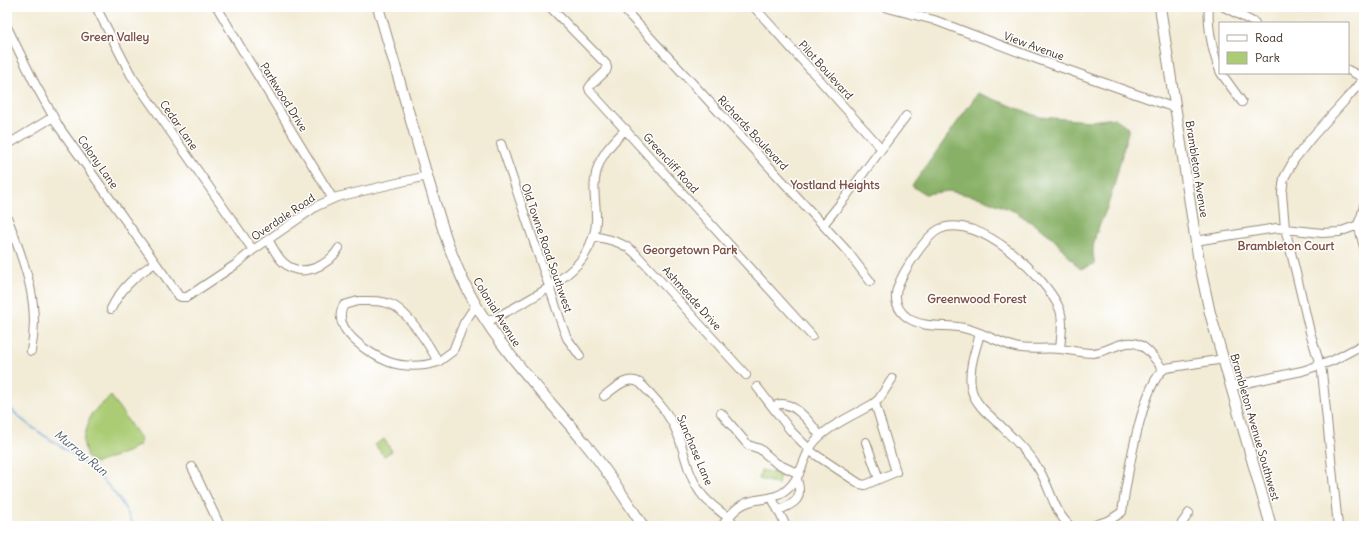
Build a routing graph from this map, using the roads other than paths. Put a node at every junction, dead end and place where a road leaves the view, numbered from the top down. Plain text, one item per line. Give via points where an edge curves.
1 (96, 7) edge
2 (217, 7) edge
3 (378, 7) edge
4 (550, 7) edge
5 (622, 7) edge
6 (754, 7) edge
7 (884, 7) edge
8 (1160, 7) edge
9 (1209, 7) edge
10 (1224, 7) edge
11 (1253, 22) edge
12 (7, 27) edge
13 (1219, 68) edge
14 (1349, 70) edge
15 (1221, 74) edge
16 (1364, 78) edge
17 (1242, 102) dead end
18 (1175, 108) junction
19 (906, 116) dead end
20 (53, 117) junction
21 (626, 129) junction
22 (501, 144) dead end
23 (7, 145) edge
24 (881, 148) junction
25 (427, 176) junction
26 (332, 198) junction
27 (1364, 206) edge
28 (7, 217) edge
29 (1361, 224) edge
30 (822, 225) junction
31 (1286, 228) junction
32 (593, 236) junction
33 (268, 240) junction
34 (1195, 241) junction
35 (1364, 247) edge
36 (339, 248) dead end
37 (253, 250) junction
38 (155, 263) junction
39 (870, 281) dead end
40 (549, 286) junction
41 (187, 297) joint
42 (476, 304) junction
43 (111, 309) dead end
44 (487, 322) junction
45 (980, 334) junction
46 (1217, 334) joint
47 (812, 336) dead end
48 (1364, 344) edge
49 (1060, 349) junction
50 (31, 352) dead end
51 (580, 356) dead end
52 (1224, 359) junction
53 (438, 362) junction
54 (1320, 365) junction
55 (1163, 369) junction
56 (746, 375) dead end
57 (892, 379) dead end
58 (1232, 386) junction
59 (757, 387) dead end
60 (604, 396) dead end
61 (875, 403) junction
62 (773, 407) junction
63 (721, 413) dead end
64 (820, 436) junction
65 (866, 442) dead end
66 (809, 449) junction
67 (192, 467) dead end
68 (798, 476) junction
69 (879, 479) junction
70 (772, 498) junction
71 (779, 510) junction
72 (1189, 513) dead end
73 (729, 517) junction
74 (1111, 523) edge
75 (1269, 524) edge
76 (220, 526) edge
77 (643, 526) edge
78 (722, 526) edge
79 (736, 526) edge
80 (786, 526) edge
81 (1070, 526) edge
82 (1092, 526) edge
83 (1180, 526) edge
84 (1338, 526) edge

1 - 37 street, Cedar Lane via 131,75
2 - 26 street, Parkwood Drive
3 - 25 main road, Colonial Avenue
4 - 21 street, Greencliff Road via 606,64 606,71 589,88
5 - 30 street, Richards Boulevard
6 - 24 street, Pilot Boulevard
7 - 18 street, View Avenue via 934,20
8 - 18 main road, Brambleton Avenue
9 - 13 street via 1209,30
10 - 11 street
12 - 20 street, Colony Lane
14 - 16 street
15 - 17 street
16 - 31 street via 1312,137 1287,171 1282,193
18 - 34 main road, Brambleton Avenue
19 - 24 street
20 - 23 street
20 - 38 street, Colony Lane
21 - 32 street via 605,151 596,172 596,218
21 - 47 street, Greencliff Road
22 - 40 street, Old Towne Road Southwest
24 - 30 street
25 - 26 street, Overdale Road
25 - 42 main road, Colonial Avenue via 450,249
26 - 33 street, Overdale Road
27 - 29 street
28 - 50 street via 31,289 35,317
29 - 31 street via 1331,232
29 - 35 street
30 - 39 street, Richards Boulevard
31 - 34 street
31 - 54 street
32 - 40 street via 579,263
32 - 56 street, Ashmeade Drive via 624,244 635,253
33 - 36 street via 282,262 298,270 312,269 324,264
33 - 37 street, Overdale Road
34 - 46 main road, Brambleton Avenue
37 - 41 street, Overdale Road
38 - 41 street, Colony Lane via 178,296
38 - 43 street via 126,286
40 - 44 street
40 - 51 street, Old Towne Road Southwest via 567,338
42 - 44 main road, Colonial Avenue
42 - 53 street via 464,323 453,351
44 - 77 main road, Colonial Avenue via 517,364 602,465
45 - 49 street via 1022,348
45 - 49 street via 956,327 915,322 904,315 896,304 895,294 898,286 920,249 935,231 946,226 971,229 997,241 1026,265 1047,288 1060,311
45 - 81 street via 971,372 974,396 1036,465 1061,516
46 - 52 main road, Brambleton Avenue Southwest
48 - 54 street via 1346,355
49 - 55 street via 1093,353 1134,343 1150,352
52 - 55 street
52 - 58 main road, Brambleton Avenue Southwest
53 - 53 street via 409,320 390,304 358,301 344,305 341,310 342,321 349,334 372,355 408,365
54 - 58 street
54 - 84 street
55 - 74 street via 1153,384 1145,405 1128,472 1122,512
57 - 61 street
58 - 75 main road, Brambleton Avenue Southwest
59 - 62 street
60 - 73 street, Sunchase Lane via 628,380 640,383 660,405 674,426 689,471 700,492 713,506
61 - 64 street
61 - 69 street via 896,472
62 - 64 street via 783,403 795,408
62 - 66 street
63 - 68 street via 748,444 760,449 776,463
64 - 66 street
65 - 69 street
66 - 68 street
66 - 69 street via 860,484 865,485
67 - 76 street
68 - 70 street via 784,492
68 - 71 street via 798,499 792,505
70 - 71 street
70 - 73 street via 747,502
71 - 80 street
72 - 83 street
73 - 78 street
73 - 79 street, Sunchase Lane
74 - 82 street

